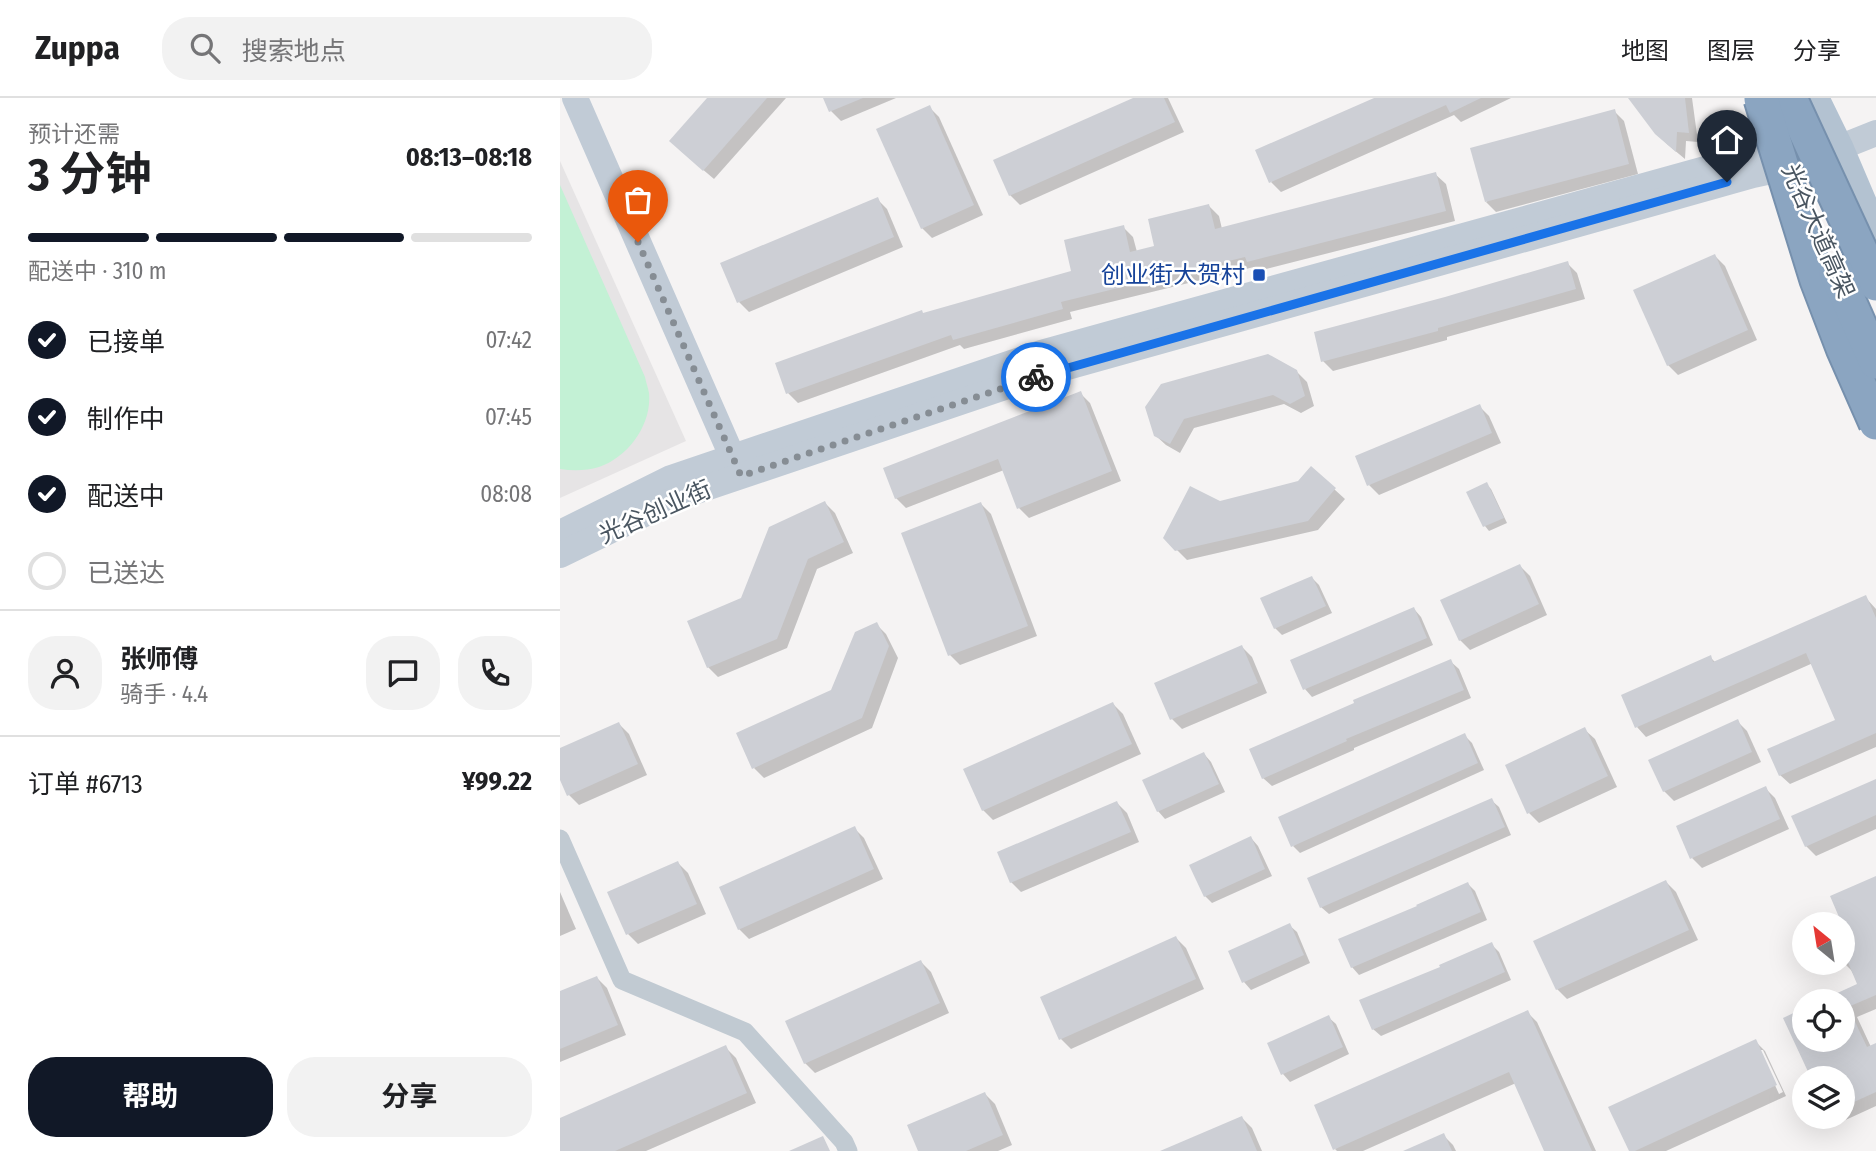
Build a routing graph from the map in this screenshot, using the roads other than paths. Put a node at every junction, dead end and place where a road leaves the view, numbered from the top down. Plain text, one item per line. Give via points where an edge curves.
1 (575, 98) edge
2 (1766, 98) edge
3 (1814, 98) edge
4 (1876, 117) edge
5 (1876, 133) edge
6 (1834, 142) junction
7 (1788, 156) junction
8 (1876, 236) edge
9 (1876, 284) edge
10 (1876, 362) edge
11 (1876, 384) edge
12 (1876, 423) edge
13 (737, 467) junction
14 (560, 533) edge
15 (560, 555) edge
16 (560, 839) edge
17 (849, 1151) edge

1 - 13 main road
2 - 7 main road
2 - 9 highway, 光谷大道高架, bridge
2 - 10 highway, 光谷大道高架, bridge
2 - 12 highway, bridge via 1817,280
3 - 6 main road
4 - 6 main road, 光谷创业街
5 - 6 main road, 光谷创业街
6 - 7 main road, 光谷创业街
6 - 8 main road
7 - 11 main road via 1799,206
7 - 13 main road, 光谷创业街 via 1041,353
13 - 14 main road, 光谷创业街 via 671,478
13 - 15 main road, 光谷创业街
16 - 17 street via 622,980 745,1032

